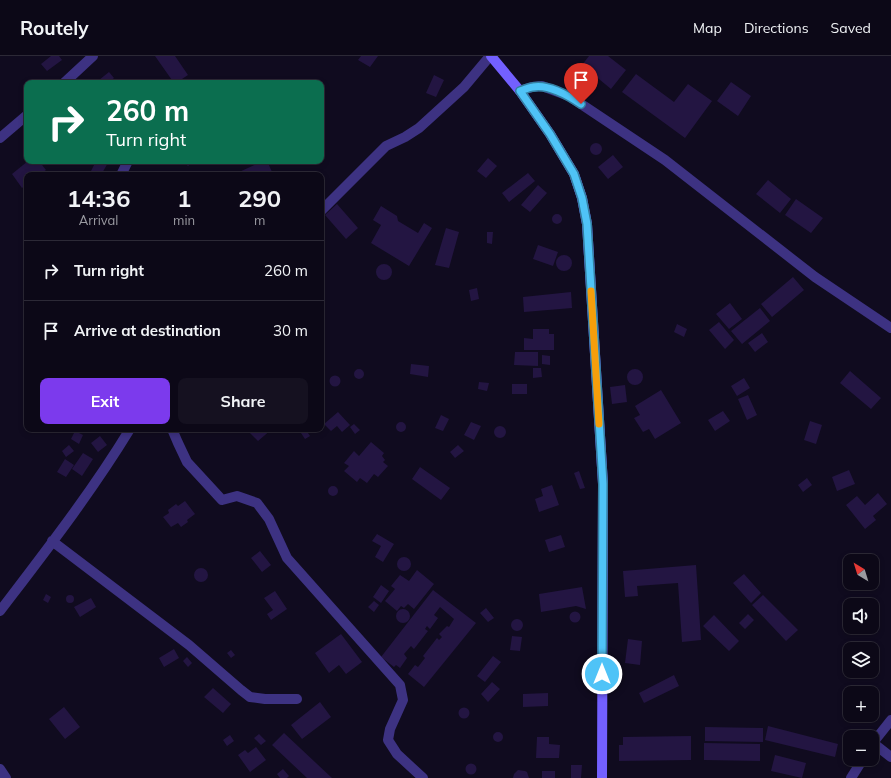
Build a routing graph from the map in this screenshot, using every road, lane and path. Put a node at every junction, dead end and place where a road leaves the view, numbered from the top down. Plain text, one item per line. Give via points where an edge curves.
1 (93, 56) edge
2 (490, 56) edge
3 (69, 80) edge
4 (520, 91) junction
5 (24, 118) edge
6 (0, 138) edge
7 (324, 208) edge
8 (891, 328) edge
9 (128, 432) edge
10 (173, 432) edge
11 (52, 542) junction
12 (0, 611) edge
13 (297, 699) dead end
14 (891, 720) edge
15 (879, 735) edge
16 (879, 749) edge
17 (891, 757) edge
18 (859, 766) edge
19 (0, 769) edge
20 (6, 778) edge
21 (423, 778) edge
22 (602, 778) edge
23 (851, 778) edge

1 - 3 street
2 - 4 street
2 - 7 street via 464,87 419,128 386,146
4 - 8 street via 542,86 569,96 665,160 815,277
4 - 22 street via 574,174 587,224 603,484
5 - 6 street
9 - 11 street
10 - 21 street via 185,458 222,500 238,496 256,503 269,519 287,558 400,685 403,700 388,740 397,754
11 - 12 street
11 - 13 street via 189,645 250,697
14 - 15 street
16 - 17 street
18 - 23 street
19 - 20 street

